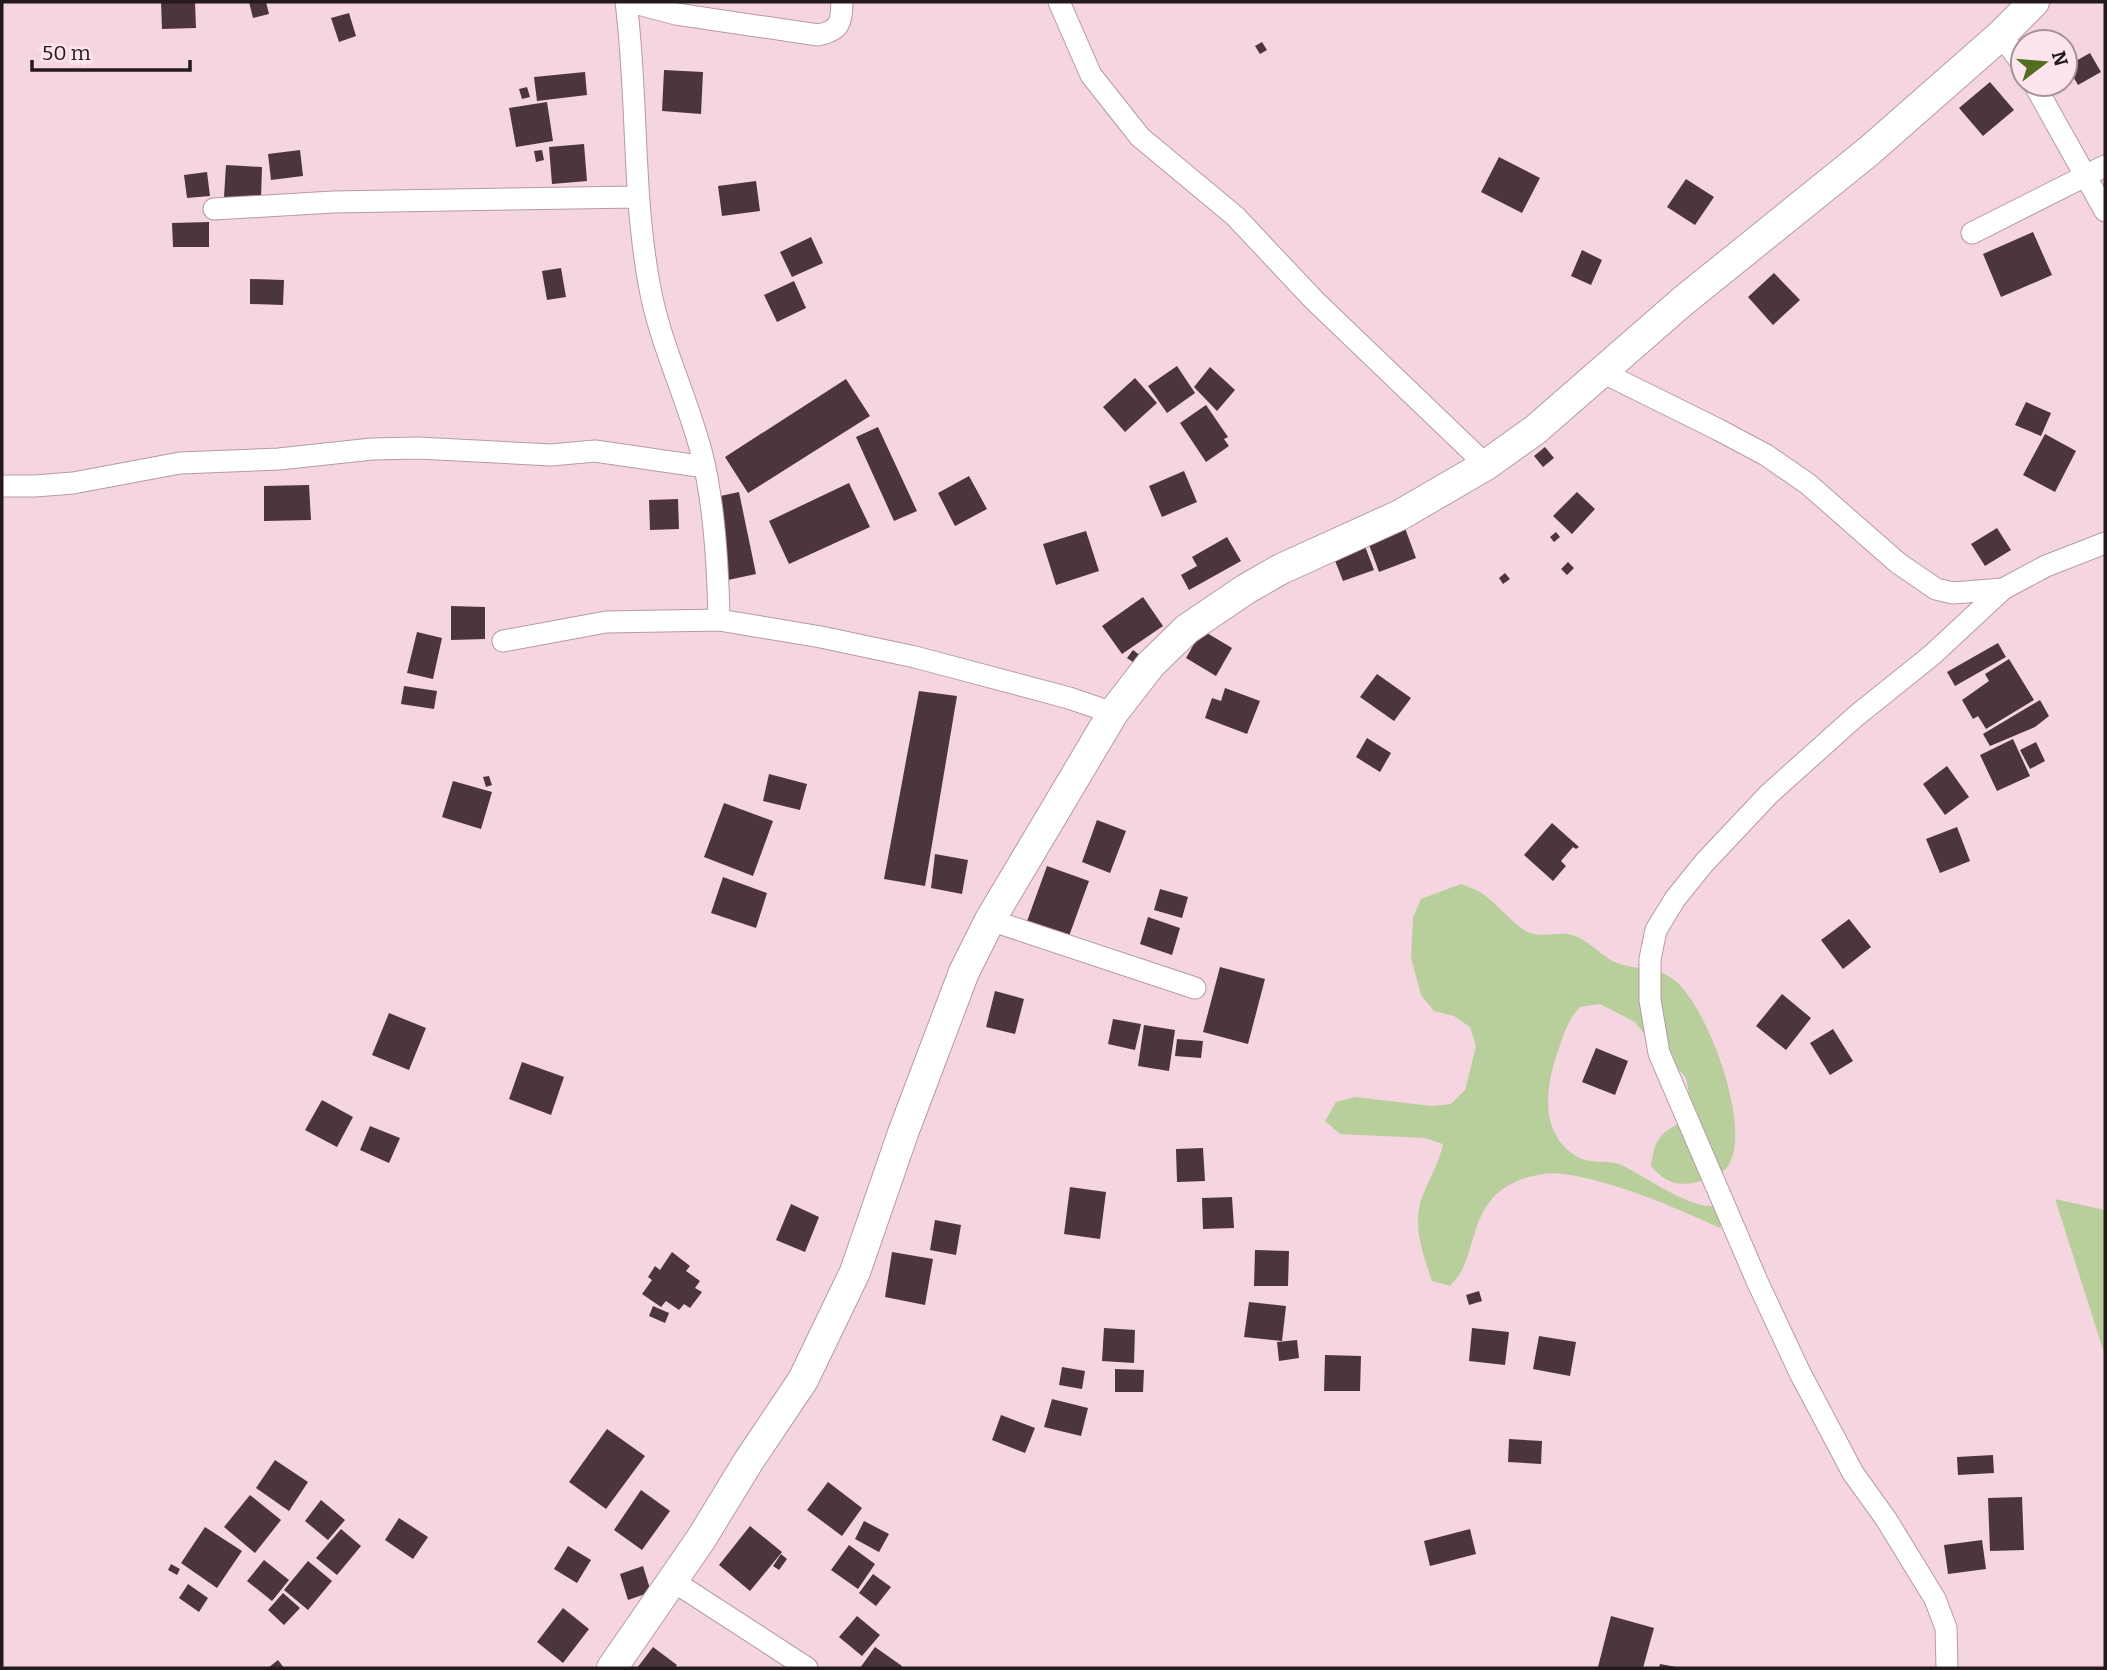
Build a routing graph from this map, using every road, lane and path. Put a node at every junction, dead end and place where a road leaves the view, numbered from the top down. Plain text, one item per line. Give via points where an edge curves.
1 (629, 2) edge
2 (842, 2) edge
3 (1059, 2) edge
4 (2034, 2) edge
5 (2001, 35) junction
6 (2009, 46) edge
7 (2042, 98) edge
8 (2105, 166) edge
9 (2086, 176) junction
10 (637, 197) junction
11 (214, 209) dead end
12 (2105, 211) edge
13 (1972, 233) dead end
14 (1602, 372) junction
15 (1486, 465) junction
16 (705, 467) junction
17 (2, 486) edge
18 (2105, 543) edge
19 (2003, 589) junction
20 (719, 620) junction
21 (503, 641) dead end
22 (1113, 713) junction
23 (990, 920) junction
24 (1195, 988) dead end
25 (673, 1581) junction
26 (612, 1668) edge
27 (807, 1668) edge
28 (1947, 1668) edge

1 - 2 street via 818,36 832,32 841,22
1 - 10 street
3 - 15 street via 1091,75 1140,137 1235,216 1314,300
4 - 5 street
5 - 6 street
5 - 14 street
7 - 9 street
8 - 9 street
9 - 12 street
9 - 13 street
10 - 11 street via 333,202
10 - 16 street via 660,334
14 - 15 street
14 - 19 street via 1766,455 1936,589 1953,593
15 - 22 street via 1400,516 1281,569 1217,606 1151,664
16 - 17 street via 595,451 551,455 383,448 279,459 209,460 73,483
16 - 20 street
18 - 19 street
19 - 28 street via 1769,794 1675,899 1656,930 1650,959 1650,1000 1659,1053 1800,1373 1853,1473 1935,1599 1945,1628
20 - 21 street via 606,622
20 - 22 street via 915,657
22 - 23 street
23 - 24 street
23 - 25 street via 947,1014 849,1284 803,1380
25 - 26 street
25 - 27 street

